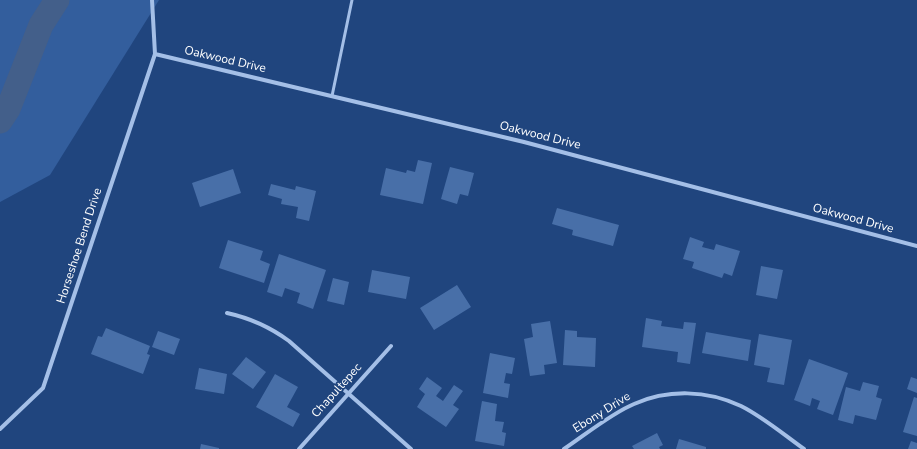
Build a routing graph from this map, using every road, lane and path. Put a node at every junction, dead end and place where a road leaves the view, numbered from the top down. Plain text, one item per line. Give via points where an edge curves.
1 (152, 0) edge
2 (352, 0) edge
3 (155, 54) junction
4 (332, 96) junction
5 (917, 246) edge
6 (227, 313) dead end
7 (391, 346) dead end
8 (349, 393) junction
9 (0, 429) edge
10 (299, 449) edge
11 (411, 449) edge
12 (564, 449) edge
13 (804, 449) edge

1 - 3 street
2 - 4 lane
3 - 4 street, Oakwood Drive
3 - 9 street, Horseshoe Bend Drive via 43,388
4 - 5 street, Oakwood Drive via 524,142
6 - 8 street via 253,320 278,333
7 - 8 street, Chapultepec
8 - 10 street, Chapultepec
8 - 11 street
12 - 13 street, Ebony Drive via 633,404 656,396 682,392 719,398 740,406

